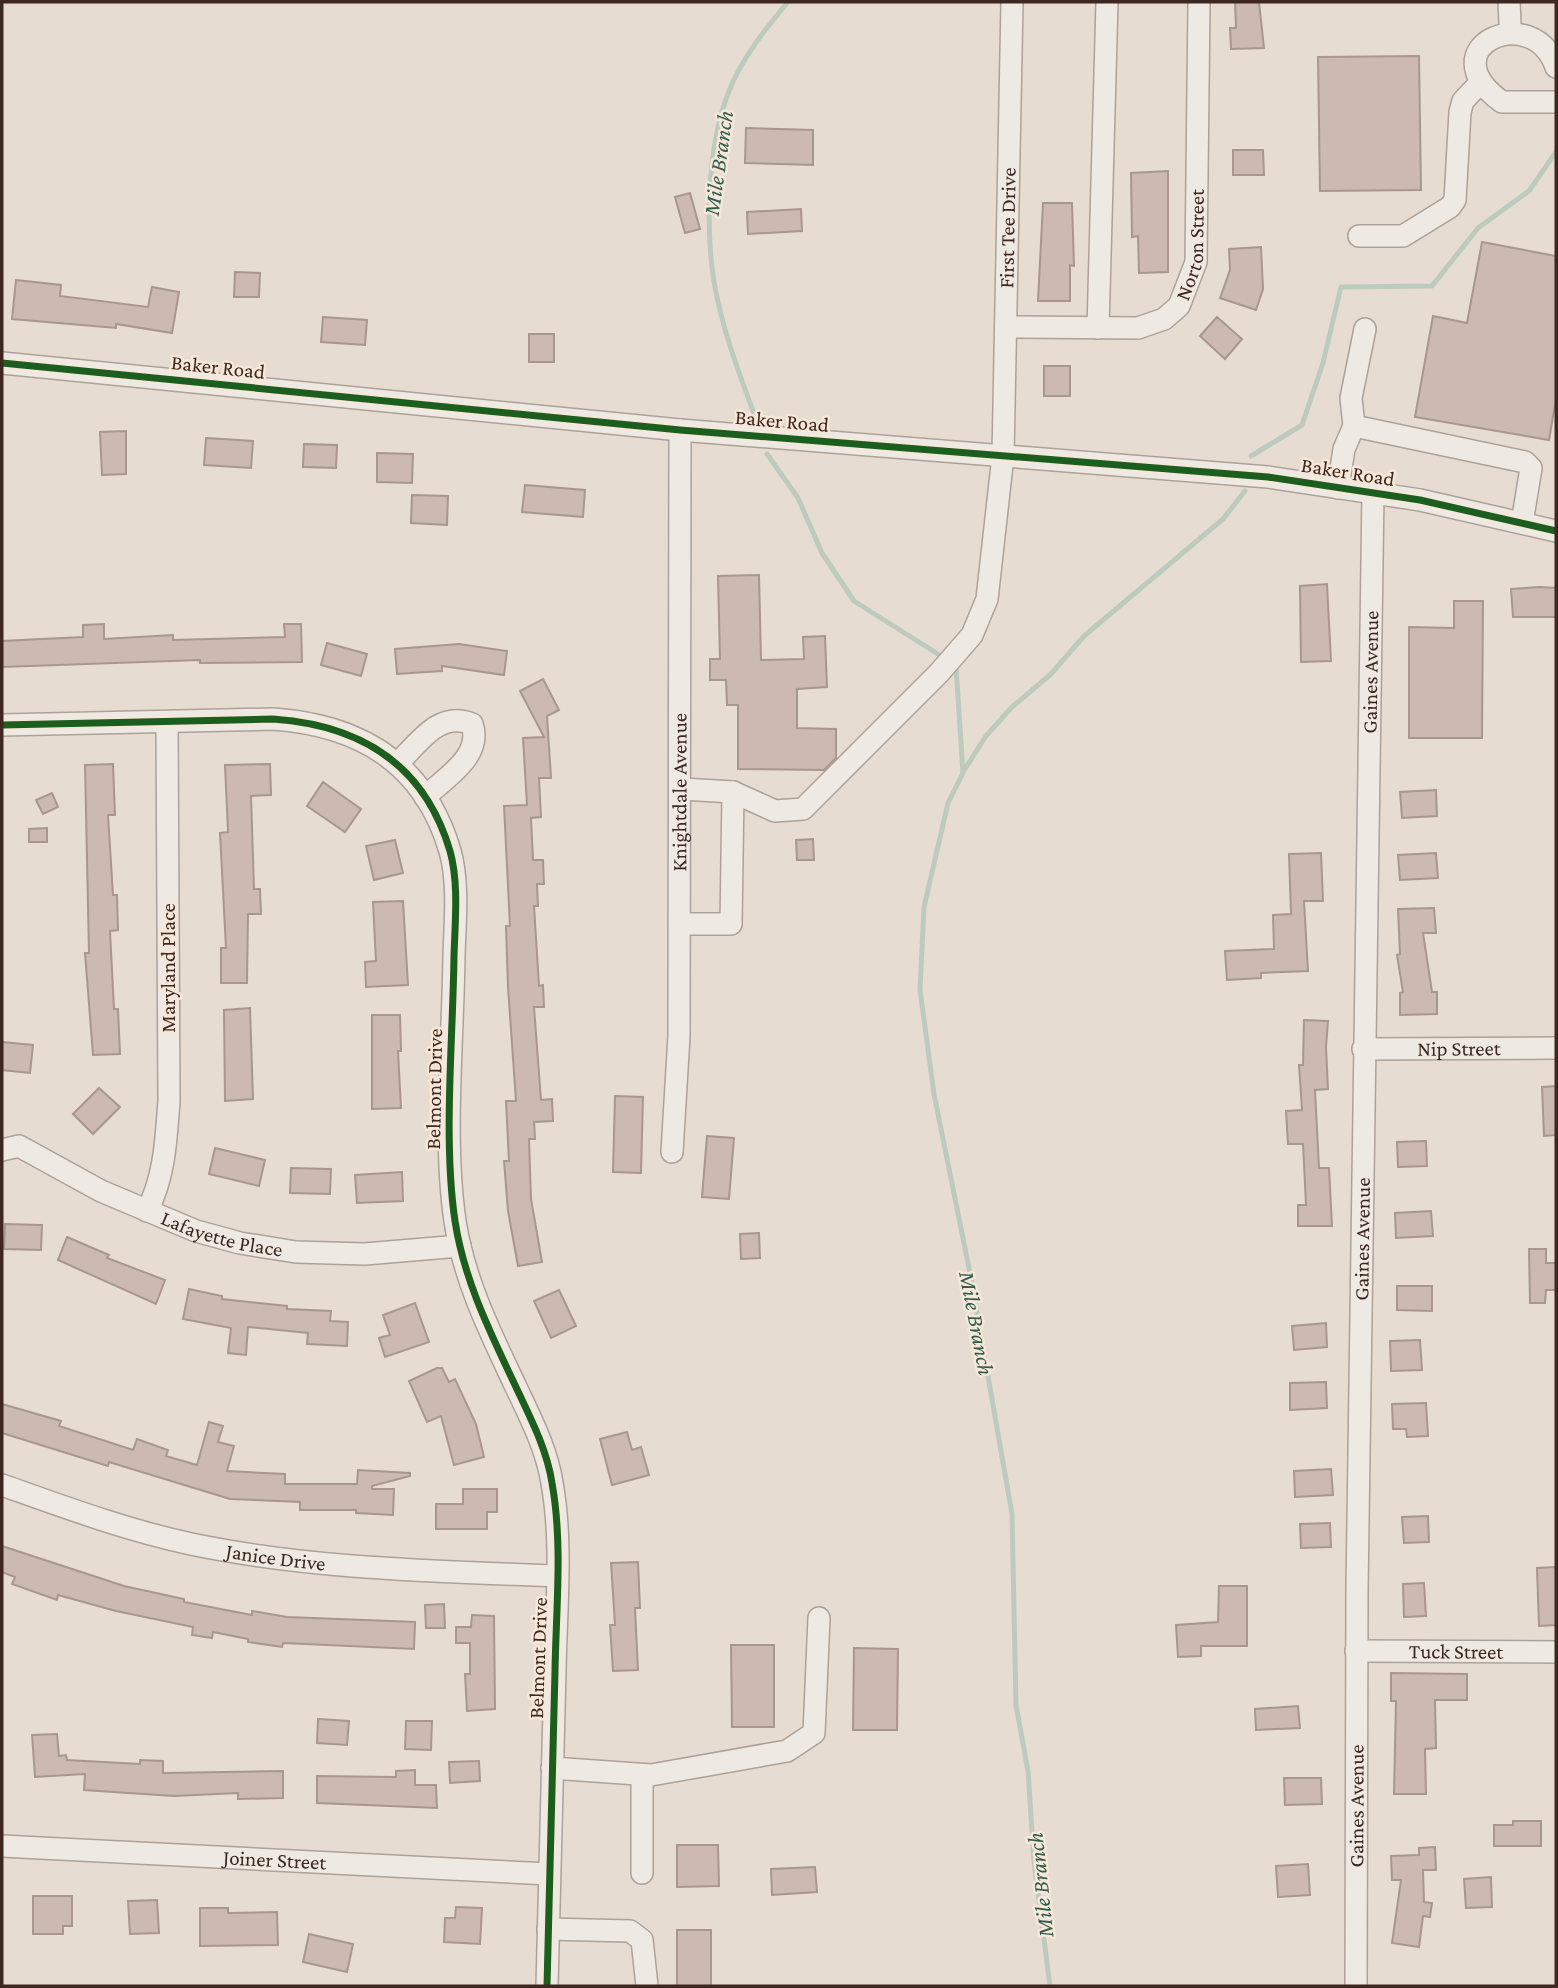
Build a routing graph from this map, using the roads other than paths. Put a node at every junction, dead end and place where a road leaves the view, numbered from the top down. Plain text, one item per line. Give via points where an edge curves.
1 (1012, 2) edge
2 (1107, 2) edge
3 (1199, 2) edge
4 (1510, 12) edge
5 (1556, 67) edge
6 (1481, 82) junction
7 (1556, 102) edge
8 (1359, 236) dead end
9 (1006, 327) junction
10 (1098, 328) junction
11 (1365, 329) dead end
12 (2, 363) edge
13 (1354, 426) junction
14 (680, 430) junction
15 (1003, 456) junction
16 (1338, 488) junction
17 (1373, 493) junction
18 (1522, 523) junction
19 (1556, 531) edge
20 (167, 723) junction
21 (2, 725) edge
22 (397, 764) junction
23 (682, 789) junction
24 (733, 792) junction
25 (425, 797) junction
26 (680, 924) junction
27 (1556, 1048) edge
28 (1363, 1049) junction
29 (2, 1150) edge
30 (673, 1152) dead end
31 (147, 1210) junction
32 (460, 1245) junction
33 (2, 1485) edge
34 (557, 1576) junction
35 (818, 1618) dead end
36 (1356, 1651) junction
37 (1556, 1652) edge
38 (552, 1768) junction
39 (642, 1775) junction
40 (2, 1846) edge
41 (642, 1873) dead end
42 (549, 1874) junction
43 (548, 1929) junction
44 (547, 1986) edge
45 (647, 1986) edge
46 (1356, 1986) edge

1 - 9 street, First Tee Drive
2 - 10 street
3 - 10 street, Norton Street via 1196,262 1189,286 1179,306 1164,319 1138,328
4 - 5 street via 1551,49
4 - 6 street via 1483,38 1475,55
6 - 7 street via 1502,102
6 - 8 street via 1463,102 1460,113 1455,200 1450,207 1403,236
9 - 10 street, Norton Street
9 - 15 street, First Tee Drive
11 - 13 street via 1351,398
12 - 14 street, Baker Road
13 - 16 street
13 - 18 street via 1525,462 1531,468
14 - 15 street, Baker Road
14 - 23 street, Knightdale Avenue
15 - 16 street, Baker Road via 1268,477
15 - 24 street, First Tee Drive via 987,599 972,635 803,808 775,811
16 - 17 street, Baker Road
17 - 18 street, Baker Road
17 - 28 street, Gaines Avenue
18 - 19 street, Baker Road
20 - 21 street, Belmont Drive
20 - 22 street, Belmont Drive via 307,721 361,738
20 - 31 street, Maryland Place via 169,1101 164,1163
22 - 25 street, Belmont Drive
22 - 25 street via 441,722 458,718 472,723 476,736 471,754
23 - 24 street
23 - 26 street, Knightdale Avenue
24 - 26 street via 731,925
25 - 32 street, Belmont Drive via 451,854 455,900 451,1157
26 - 30 street, Knightdale Avenue
27 - 28 street, Nip Street
28 - 36 street, Gaines Avenue
29 - 31 street, Lafayette Place via 19,1146 101,1191
31 - 32 street, Lafayette Place via 196,1231 296,1252 365,1254
32 - 34 street, Belmont Drive via 477,1305 533,1423 552,1481
33 - 34 street, Janice Drive via 97,1519 189,1544 278,1559 366,1569
34 - 38 street, Belmont Drive
35 - 39 street via 814,1733 787,1751
36 - 37 street, Tuck Street
36 - 46 street, Gaines Avenue
38 - 39 street
38 - 42 street, Belmont Drive
39 - 41 street
40 - 42 street, Joiner Street
42 - 43 street, Belmont Drive
43 - 44 street, Belmont Drive
43 - 45 street via 630,1931 642,1940

